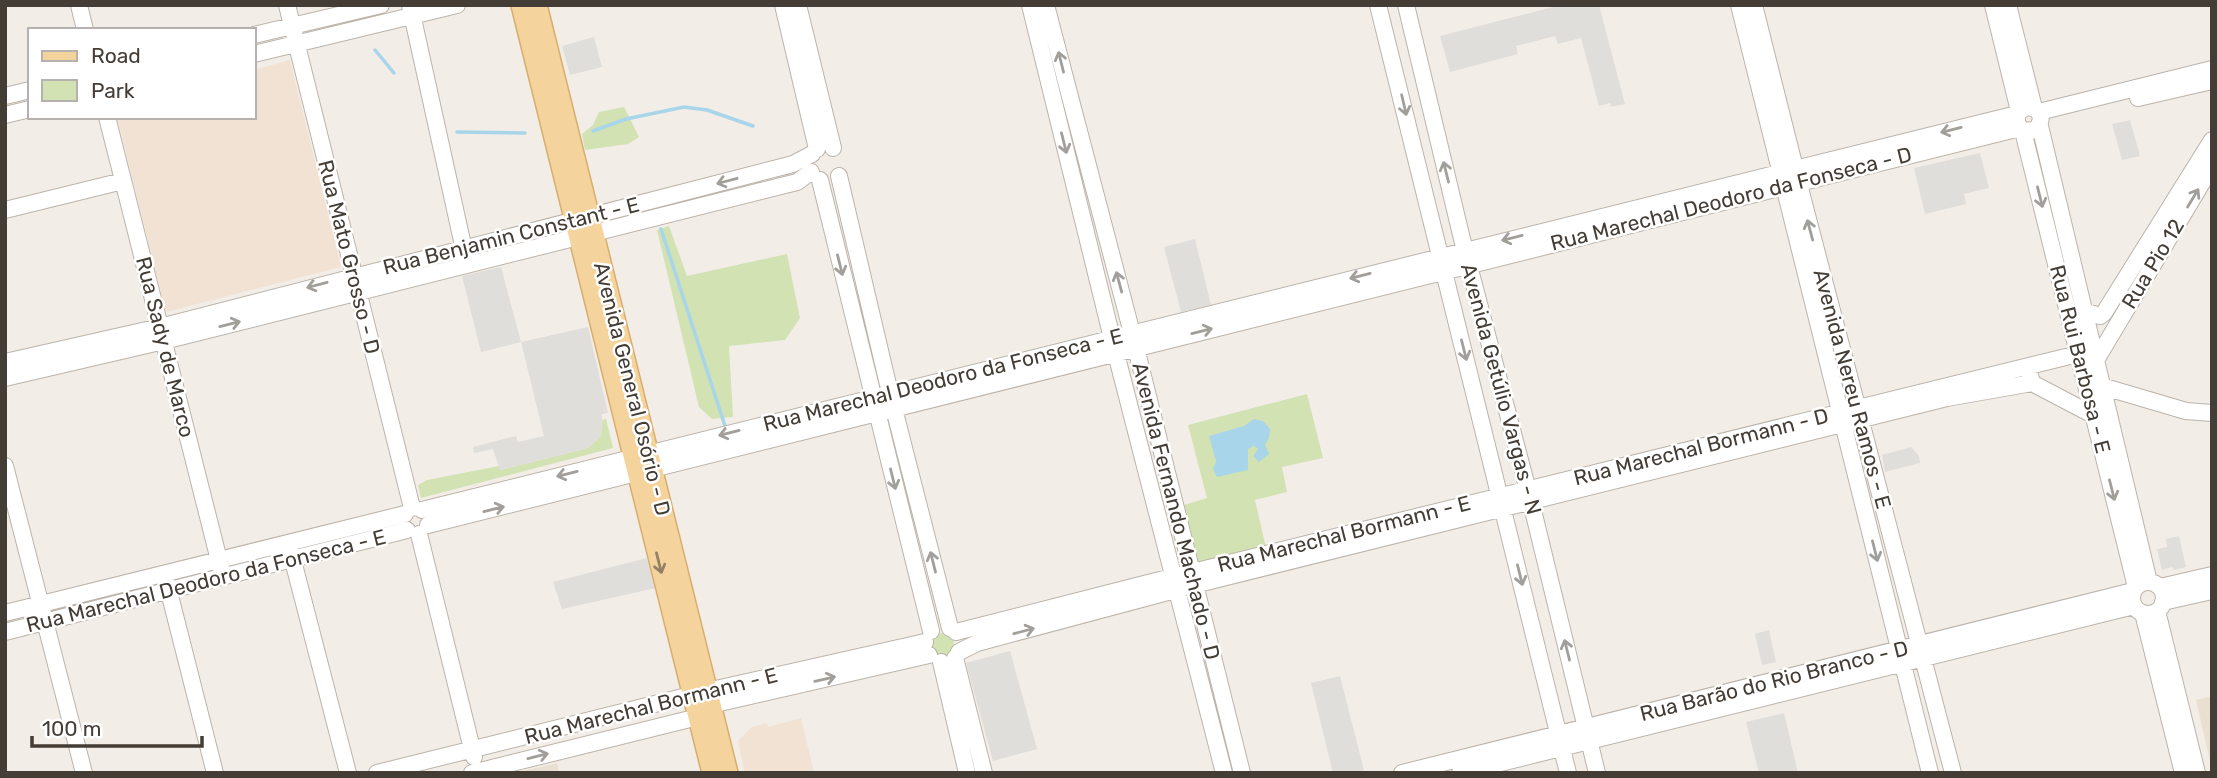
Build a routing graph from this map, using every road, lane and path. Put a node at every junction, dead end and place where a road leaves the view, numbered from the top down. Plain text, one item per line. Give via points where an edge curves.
1 (79, 5) edge
2 (287, 5) edge
3 (381, 5) edge
4 (457, 5) edge
5 (521, 5) edge
6 (537, 5) edge
7 (783, 5) edge
8 (798, 5) edge
9 (1030, 5) edge
10 (1046, 5) edge
11 (1378, 5) edge
12 (1406, 5) edge
13 (1739, 5) edge
14 (1754, 5) edge
15 (1993, 5) edge
16 (2008, 5) edge
17 (411, 11) edge
18 (292, 25) junction
19 (85, 28) edge
20 (256, 34) edge
21 (296, 44) junction
22 (256, 54) edge
23 (2212, 69) edge
24 (2212, 81) edge
25 (28, 91) edge
26 (2141, 92) junction
27 (6, 106) edge
28 (28, 109) edge
29 (108, 119) edge
30 (2029, 119) junction
31 (2212, 140) edge
32 (821, 150) junction
33 (2212, 166) edge
34 (816, 176) junction
35 (839, 176) junction
36 (1789, 177) junction
37 (123, 181) junction
38 (5, 210) edge
39 (583, 227) junction
40 (2156, 243) junction
41 (465, 257) junction
42 (1467, 257) junction
43 (1442, 264) junction
44 (356, 284) junction
45 (2083, 311) junction
46 (162, 334) junction
47 (1134, 341) junction
48 (1114, 346) junction
49 (104, 347) junction
50 (2078, 354) junction
51 (5, 362) edge
52 (2095, 362) junction
53 (2027, 366) junction
54 (5, 378) edge
55 (2032, 383) junction
56 (2101, 386) junction
57 (892, 401) junction
58 (875, 405) junction
59 (2212, 413) edge
60 (1858, 414) junction
61 (2093, 415) junction
62 (1842, 418) junction
63 (643, 463) junction
64 (5, 466) edge
65 (1530, 496) junction
66 (1502, 502) junction
67 (415, 520) junction
68 (291, 551) junction
69 (221, 568) junction
70 (164, 574) junction
71 (2212, 575) edge
72 (1193, 579) junction
73 (1176, 583) junction
74 (168, 590) junction
75 (1142, 591) junction
76 (2212, 591) edge
77 (2147, 597) junction
78 (5, 613) edge
79 (43, 613) junction
80 (953, 630) junction
81 (5, 632) edge
82 (940, 650) junction
83 (1924, 654) junction
84 (1901, 657) junction
85 (702, 702) junction
86 (586, 721) junction
87 (1587, 734) junction
88 (1560, 741) junction
89 (591, 743) junction
90 (472, 749) junction
91 (476, 772) edge
92 (84, 773) edge
93 (215, 773) edge
94 (348, 773) edge
95 (377, 773) edge
96 (712, 773) edge
97 (727, 773) edge
98 (967, 773) edge
99 (984, 773) edge
100 (1224, 773) edge
101 (1242, 773) edge
102 (1402, 773) edge
103 (1460, 773) edge
104 (1568, 773) edge
105 (1597, 773) edge
106 (1930, 773) edge
107 (1953, 773) edge
108 (2183, 773) edge
109 (2197, 773) edge

1 - 19 street
2 - 18 street, Rua Mato Grosso - D
3 - 18 street
4 - 17 street
5 - 39 main road, Avenida General Osório - D
6 - 39 main road, Avenida General Osório - D
7 - 32 street
8 - 32 street
9 -> 48 street, Avenida Fernando Machado - D
47 -> 10 street, Avenida Fernando Machado - D
11 -> 43 street, Avenida Getúlio Vargas - N
42 -> 12 street, Avenida Getúlio Vargas - N
13 - 36 street, Avenida Nereu Ramos - E
14 - 36 street, Avenida Nereu Ramos - E
15 - 30 street, Rua Rui Barbosa - E
16 - 30 street, Rua Rui Barbosa - E
17 - 21 street
17 - 41 street
18 - 20 street
18 - 21 street, Rua Mato Grosso - D
21 - 22 street
21 - 44 street, Rua Mato Grosso - D
23 - 26 street, Rua Marechal Deodoro da Fonseca - D
24 - 26 street, Rua Marechal Deodoro da Fonseca - D
25 - 27 street
26 - 30 street, Rua Marechal Deodoro da Fonseca - D
27 - 28 street
29 - 37 street, Rua Sady de Marco
30 - 36 street, Rua Marechal Deodoro da Fonseca - D
30 - 45 street, Rua Rui Barbosa - E
30 -> 50 street, Rua Rui Barbosa - E
31 - 40 street, Rua Pio 12
32 - 34 street via 809,160
32 - 35 street via 842,159
32 -> 39 street, Rua Benjamin Constant - E via 793,164
40 -> 33 street, Rua Pio 12
34 - 35 street via 833,180
34 - 39 street, Rua Benjamin Constant - E
34 -> 58 street
35 - 57 street
36 - 42 street, Rua Marechal Deodoro da Fonseca - D
60 -> 36 street, Avenida Nereu Ramos - E
36 - 62 street, Avenida Nereu Ramos - E
37 - 38 street
37 - 46 street, Rua Sady de Marco
39 - 41 street, Rua Benjamin Constant - E
39 - 63 main road, Avenida General Osório - D
40 - 45 street, Rua Pio 12 via 2104,313
40 - 52 street, Rua Pio 12
41 - 44 street, Rua Benjamin Constant - E
42 - 43 street, Rua Marechal Deodoro da Fonseca - E
42 - 65 street, Avenida Getúlio Vargas - N
43 - 47 street, Rua Marechal Deodoro da Fonseca - E
43 -> 66 street, Avenida Getúlio Vargas - N
44 - 46 street, Rua Benjamin Constant - E
44 - 67 street, Rua Mato Grosso - D
45 - 52 street, Rua Rui Barbosa - E
46 - 49 street, Rua Benjamin Constant - E
46 - 69 street, Rua Sady de Marco
47 - 48 street, Rua Marechal Deodoro da Fonseca - E
47 - 72 street, Avenida Fernando Machado - D
48 - 57 street, Rua Marechal Deodoro da Fonseca - E
48 - 73 street, Avenida Fernando Machado - D
49 - 51 street, Rua Benjamin Constant - E
49 - 54 street, Rua Benjamin Constant - E
50 - 53 street, Rua Marechal Bormann - D
50 - 61 street, Rua Rui Barbosa - E
52 - 56 street, Rua Rui Barbosa - E
53 - 55 street
53 - 60 street, Rua Marechal Bormann - D
55 - 60 street, Rua Marechal Bormann - D
55 - 61 street
56 - 59 street via 2186,411
56 - 77 street, Rua Rui Barbosa - E
57 - 58 street, Rua Marechal Deodoro da Fonseca - E
80 -> 57 street
58 - 63 street, Rua Marechal Deodoro da Fonseca - E
58 -> 82 street
60 - 62 street, Rua Marechal Bormann - D
60 - 83 street, Avenida Nereu Ramos - E
61 -> 77 street, Rua Rui Barbosa - E
62 - 65 street, Rua Marechal Bormann - D
62 -> 84 street, Avenida Nereu Ramos - E
63 - 67 street, Rua Marechal Deodoro da Fonseca - E
63 - 85 main road, Avenida General Osório - D
64 - 79 street
65 - 66 street, Rua Marechal Bormann - D
87 -> 65 street, Avenida Getúlio Vargas - N
66 - 72 street, Rua Marechal Bormann - E
66 -> 88 street, Avenida Getúlio Vargas - N
67 - 68 street, Rua Marechal Deodoro da Fonseca - E
67 - 90 street, Rua Mato Grosso - D
68 - 69 street, Rua Marechal Deodoro da Fonseca - E
68 - 94 street
69 - 70 street, Rua Marechal Deodoro da Fonseca - E
69 - 74 street, Rua Marechal Deodoro da Fonseca - E
70 - 74 street
70 - 79 street, Rua Marechal Deodoro da Fonseca - E
71 - 77 street
72 - 73 street, Rua Marechal Bormann - E
72 - 101 street, Avenida Fernando Machado - D
73 - 75 street, Rua Marechal Bormann - E
73 - 100 street, Avenida Fernando Machado - D
74 - 79 street, Rua Marechal Deodoro da Fonseca - E
74 - 93 street
75 - 80 street, Rua Marechal Bormann - E
82 -> 75 street, Rua Marechal Bormann - E via 977,643
76 - 77 street
77 - 83 street
77 - 83 street, Rua Barão do Rio Branco - D via 1962,634
77 - 108 street, Rua Rui Barbosa - E
77 - 109 street, Rua Rui Barbosa - E
78 - 79 street, Rua Marechal Deodoro da Fonseca - E
79 - 81 street, Rua Marechal Deodoro da Fonseca - E
79 - 92 street
80 - 82 street via 960,638
80 - 82 street, Rua Marechal Bormann - E via 943,626
82 - 85 street, Rua Marechal Bormann - E
82 - 98 street
82 - 99 street
83 - 84 street, Rua Barão do Rio Branco - D
83 - 107 street, Avenida Nereu Ramos - E
84 - 87 street, Rua Barão do Rio Branco - D
84 - 106 street, Avenida Nereu Ramos - E
85 - 86 street, Rua Marechal Bormann - E
85 - 89 street, Rua Marechal Bormann - E
85 - 96 main road, Avenida General Osório - D
85 - 97 main road, Avenida General Osório - D
86 - 89 street
86 - 90 street, Rua Marechal Bormann - E
87 - 88 street, Rua Barão do Rio Branco - D
87 - 105 street, Avenida Getúlio Vargas - N
88 - 102 street
88 - 103 street
88 - 104 street, Avenida Getúlio Vargas - N
91 -> 89 street, Rua Marechal Bormann - E
90 - 91 street, Rua Mato Grosso - D
90 - 95 street, Rua Marechal Bormann - E

